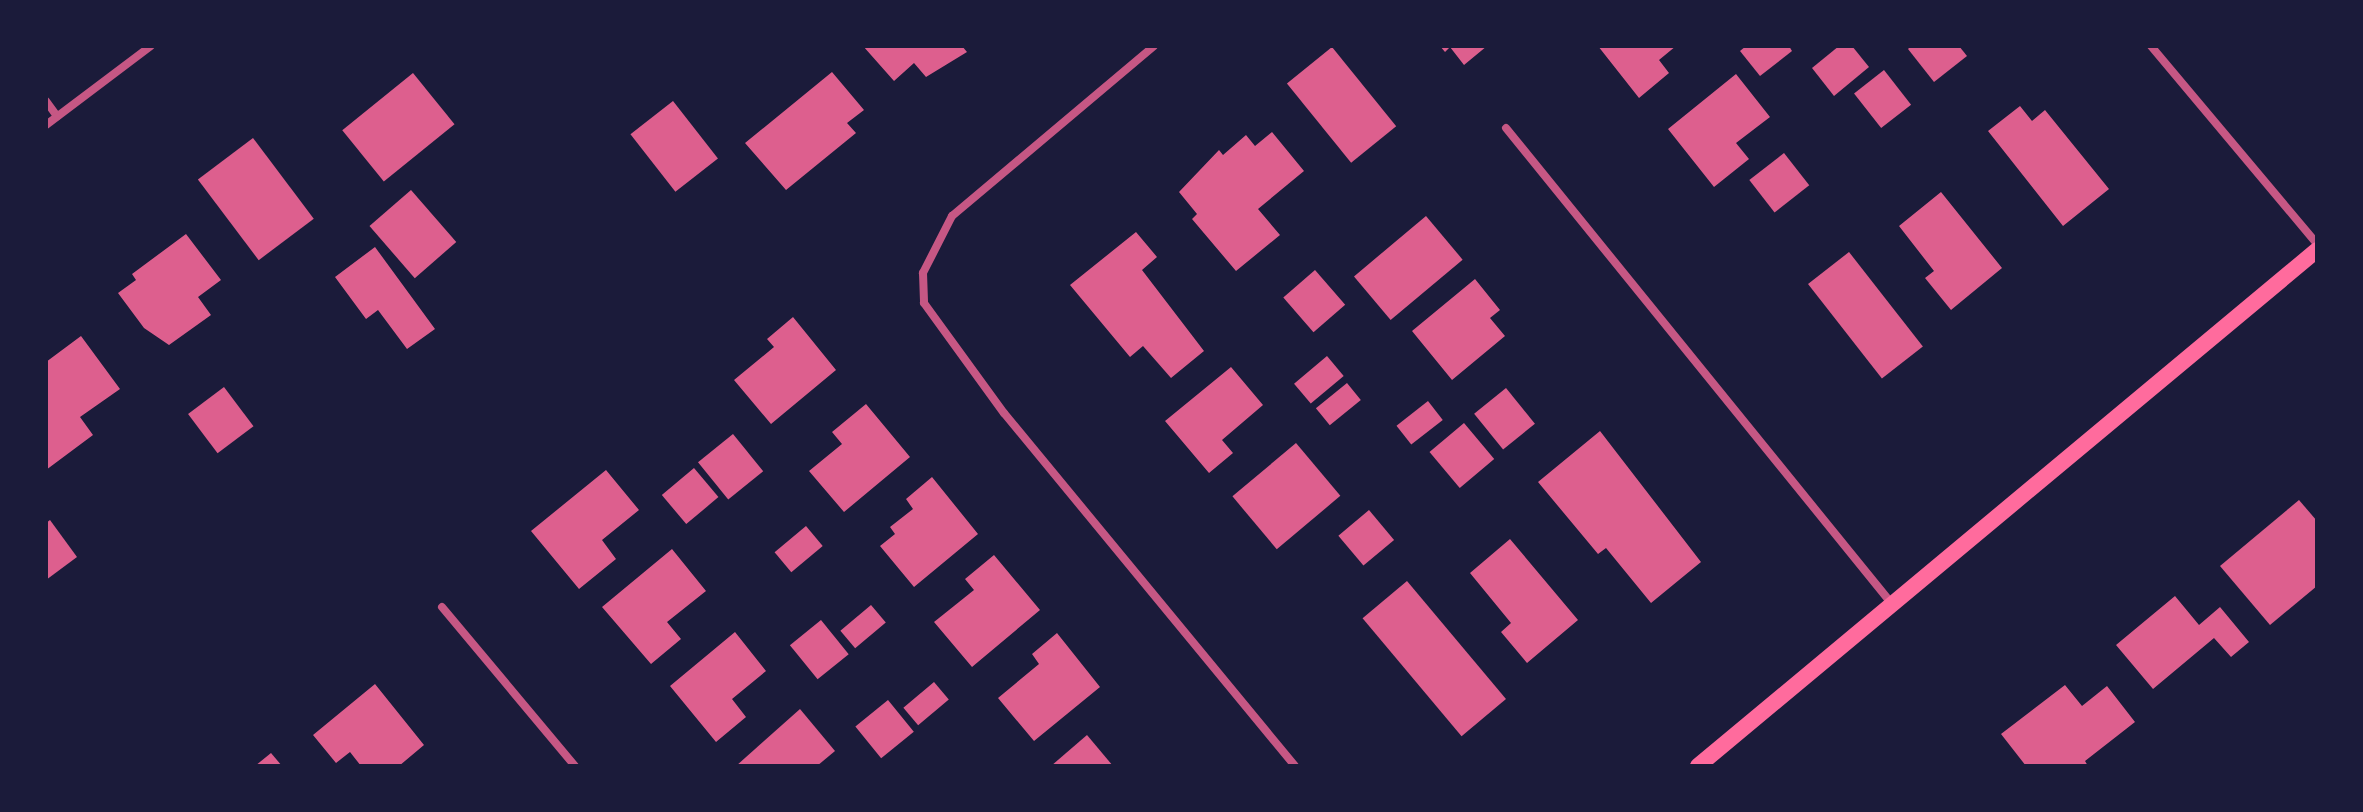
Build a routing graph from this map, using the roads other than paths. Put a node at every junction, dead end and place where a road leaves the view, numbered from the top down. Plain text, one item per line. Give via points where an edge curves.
1 (151, 46) edge
2 (1154, 46) edge
3 (2151, 46) edge
4 (46, 101) edge
5 (57, 116) junction
6 (46, 125) edge
7 (1506, 128) dead end
8 (2317, 244) edge
9 (2317, 250) edge
10 (1892, 604) junction
11 (442, 607) dead end
12 (575, 766) edge
13 (1295, 766) edge
14 (1698, 766) edge

1 - 5 street
2 - 13 street via 952,216 923,273 924,303 1004,413
3 - 8 street
4 - 5 street
5 - 6 street
7 - 10 street
9 - 10 main road
10 - 14 main road
11 - 12 street

